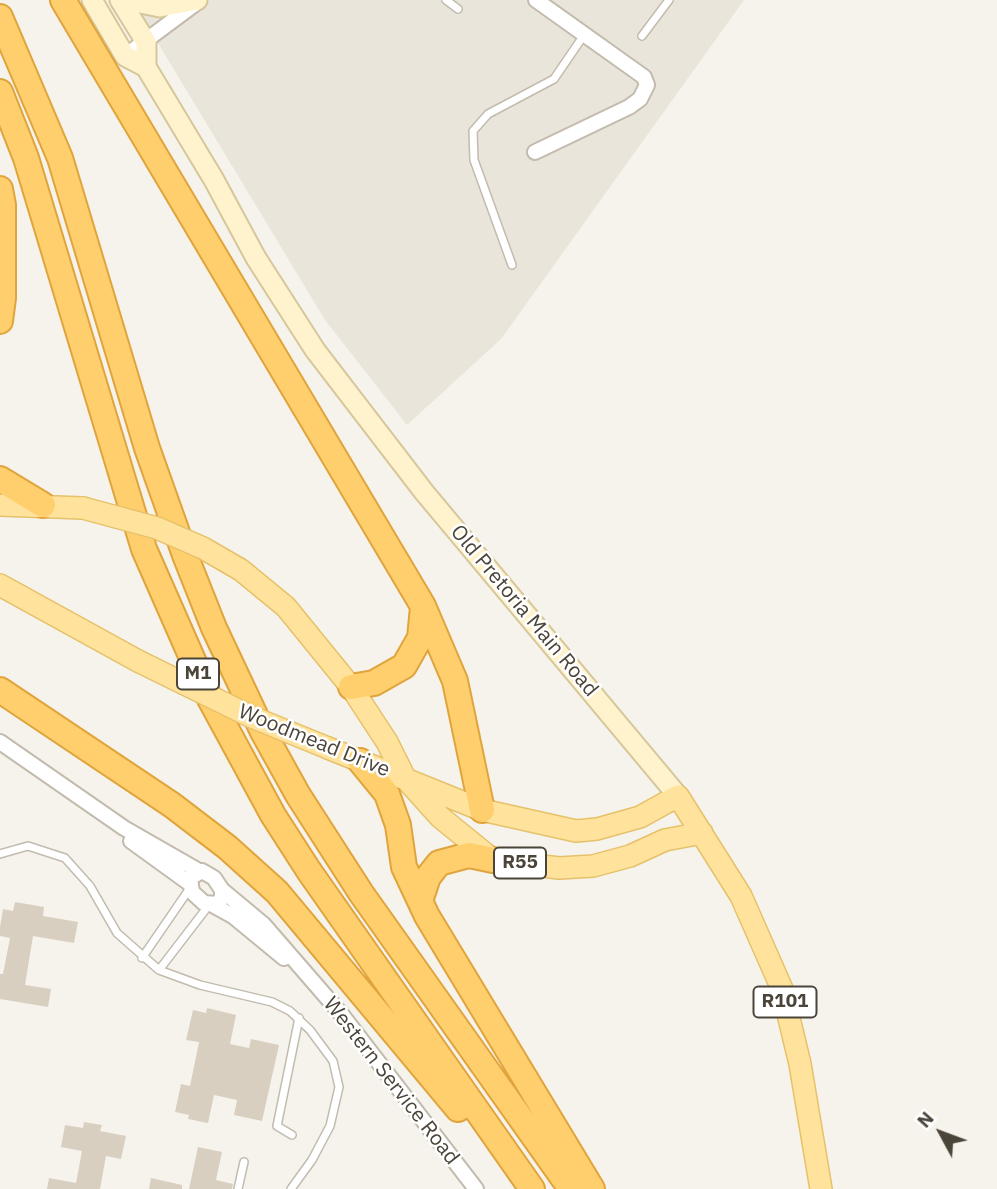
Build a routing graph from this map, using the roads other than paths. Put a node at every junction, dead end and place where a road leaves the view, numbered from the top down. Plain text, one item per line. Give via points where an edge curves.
1 (62, 0) edge
2 (92, 0) edge
3 (120, 0) edge
4 (126, 0) edge
5 (198, 0) edge
6 (446, 0) edge
7 (536, 0) edge
8 (669, 0) edge
9 (457, 9) dead end
10 (0, 17) edge
11 (584, 34) junction
12 (642, 36) dead end
13 (146, 42) junction
14 (125, 56) junction
15 (146, 67) junction
16 (0, 92) edge
17 (535, 152) dead end
18 (0, 189) edge
19 (512, 265) dead end
20 (0, 321) edge
21 (0, 479) edge
22 (0, 505) edge
23 (43, 505) junction
24 (0, 585) edge
25 (423, 606) junction
26 (0, 683) edge
27 (351, 687) junction
28 (9, 695) edge
29 (0, 742) edge
30 (0, 750) edge
31 (360, 761) junction
32 (405, 778) junction
33 (678, 796) junction
34 (482, 810) junction
35 (702, 833) junction
36 (0, 854) edge
37 (493, 860) junction
38 (193, 881) junction
39 (222, 890) junction
40 (420, 901) junction
41 (211, 905) junction
42 (142, 958) junction
43 (159, 970) junction
44 (304, 974) junction
45 (299, 1018) junction
46 (292, 1135) dead end
47 (244, 1162) dead end
48 (237, 1189) edge
49 (291, 1189) edge
50 (475, 1189) edge
51 (522, 1189) edge
52 (532, 1189) edge
53 (571, 1189) edge
54 (592, 1189) edge
55 (821, 1189) edge

1 - 25 highway
2 - 14 main road
3 - 13 main road
4 - 5 main road via 160,7
5 - 13 street
6 - 9 lane
7 - 11 street
8 - 12 lane
10 - 53 highway, M1 via 60,158 147,448 185,555 263,732 361,893
11 - 17 street via 644,77 646,89 629,107
11 - 19 lane via 554,79 488,114 473,131 474,160
13 - 14 street
13 - 15 main road
14 - 15 main road
15 - 33 main road, Old Pretoria Main Road / R101 via 315,350 424,492
16 - 52 highway, M1 via 26,158 144,549 209,699 309,871
18 - 20 highway
21 - 23 highway
22 - 23 main road, Woodmead Drive / R55
23 - 27 main road, Woodmead Drive / R55, bridge via 83,508 157,528 241,570 286,607
24 - 31 main road, Woodmead Drive / R55, bridge via 138,661 253,717
25 - 27 highway via 420,638 404,666 374,683
25 - 34 highway via 455,681
26 - 28 highway
27 - 32 main road, Woodmead Drive / R55
28 - 51 highway via 173,805 277,892
29 - 38 street
30 - 38 street
31 - 32 main road, Woodmead Drive / R55
31 - 40 highway via 387,794 398,825 404,867
32 - 34 main road, Woodmead Drive / R55
32 - 37 main road, Woodmead Drive / R55 via 440,817
33 - 34 main road, Woodmead Drive / R55 via 640,817 576,831
33 - 35 main road, Old Pretoria Main Road / R101
35 - 37 main road, R55 via 665,840 593,866 559,868
35 - 55 main road, Old Pretoria Main Road / R101 via 749,913 782,989
36 - 42 lane via 28,846 65,858 90,886 117,933
37 - 40 highway via 469,855 439,863 428,877
38 - 39 street via 210,875
38 - 41 street via 195,896
38 - 42 lane
39 - 41 street via 222,898
39 - 44 street, Western Service Road via 264,925
40 - 54 highway
41 - 43 lane
41 - 44 street, Western Service Road via 233,916
42 - 43 lane
43 - 45 lane via 200,985 255,996
44 - 50 street, Western Service Road via 398,1084
45 - 46 lane via 277,1126
45 - 49 lane via 333,1061 339,1087 330,1126
47 - 48 lane

